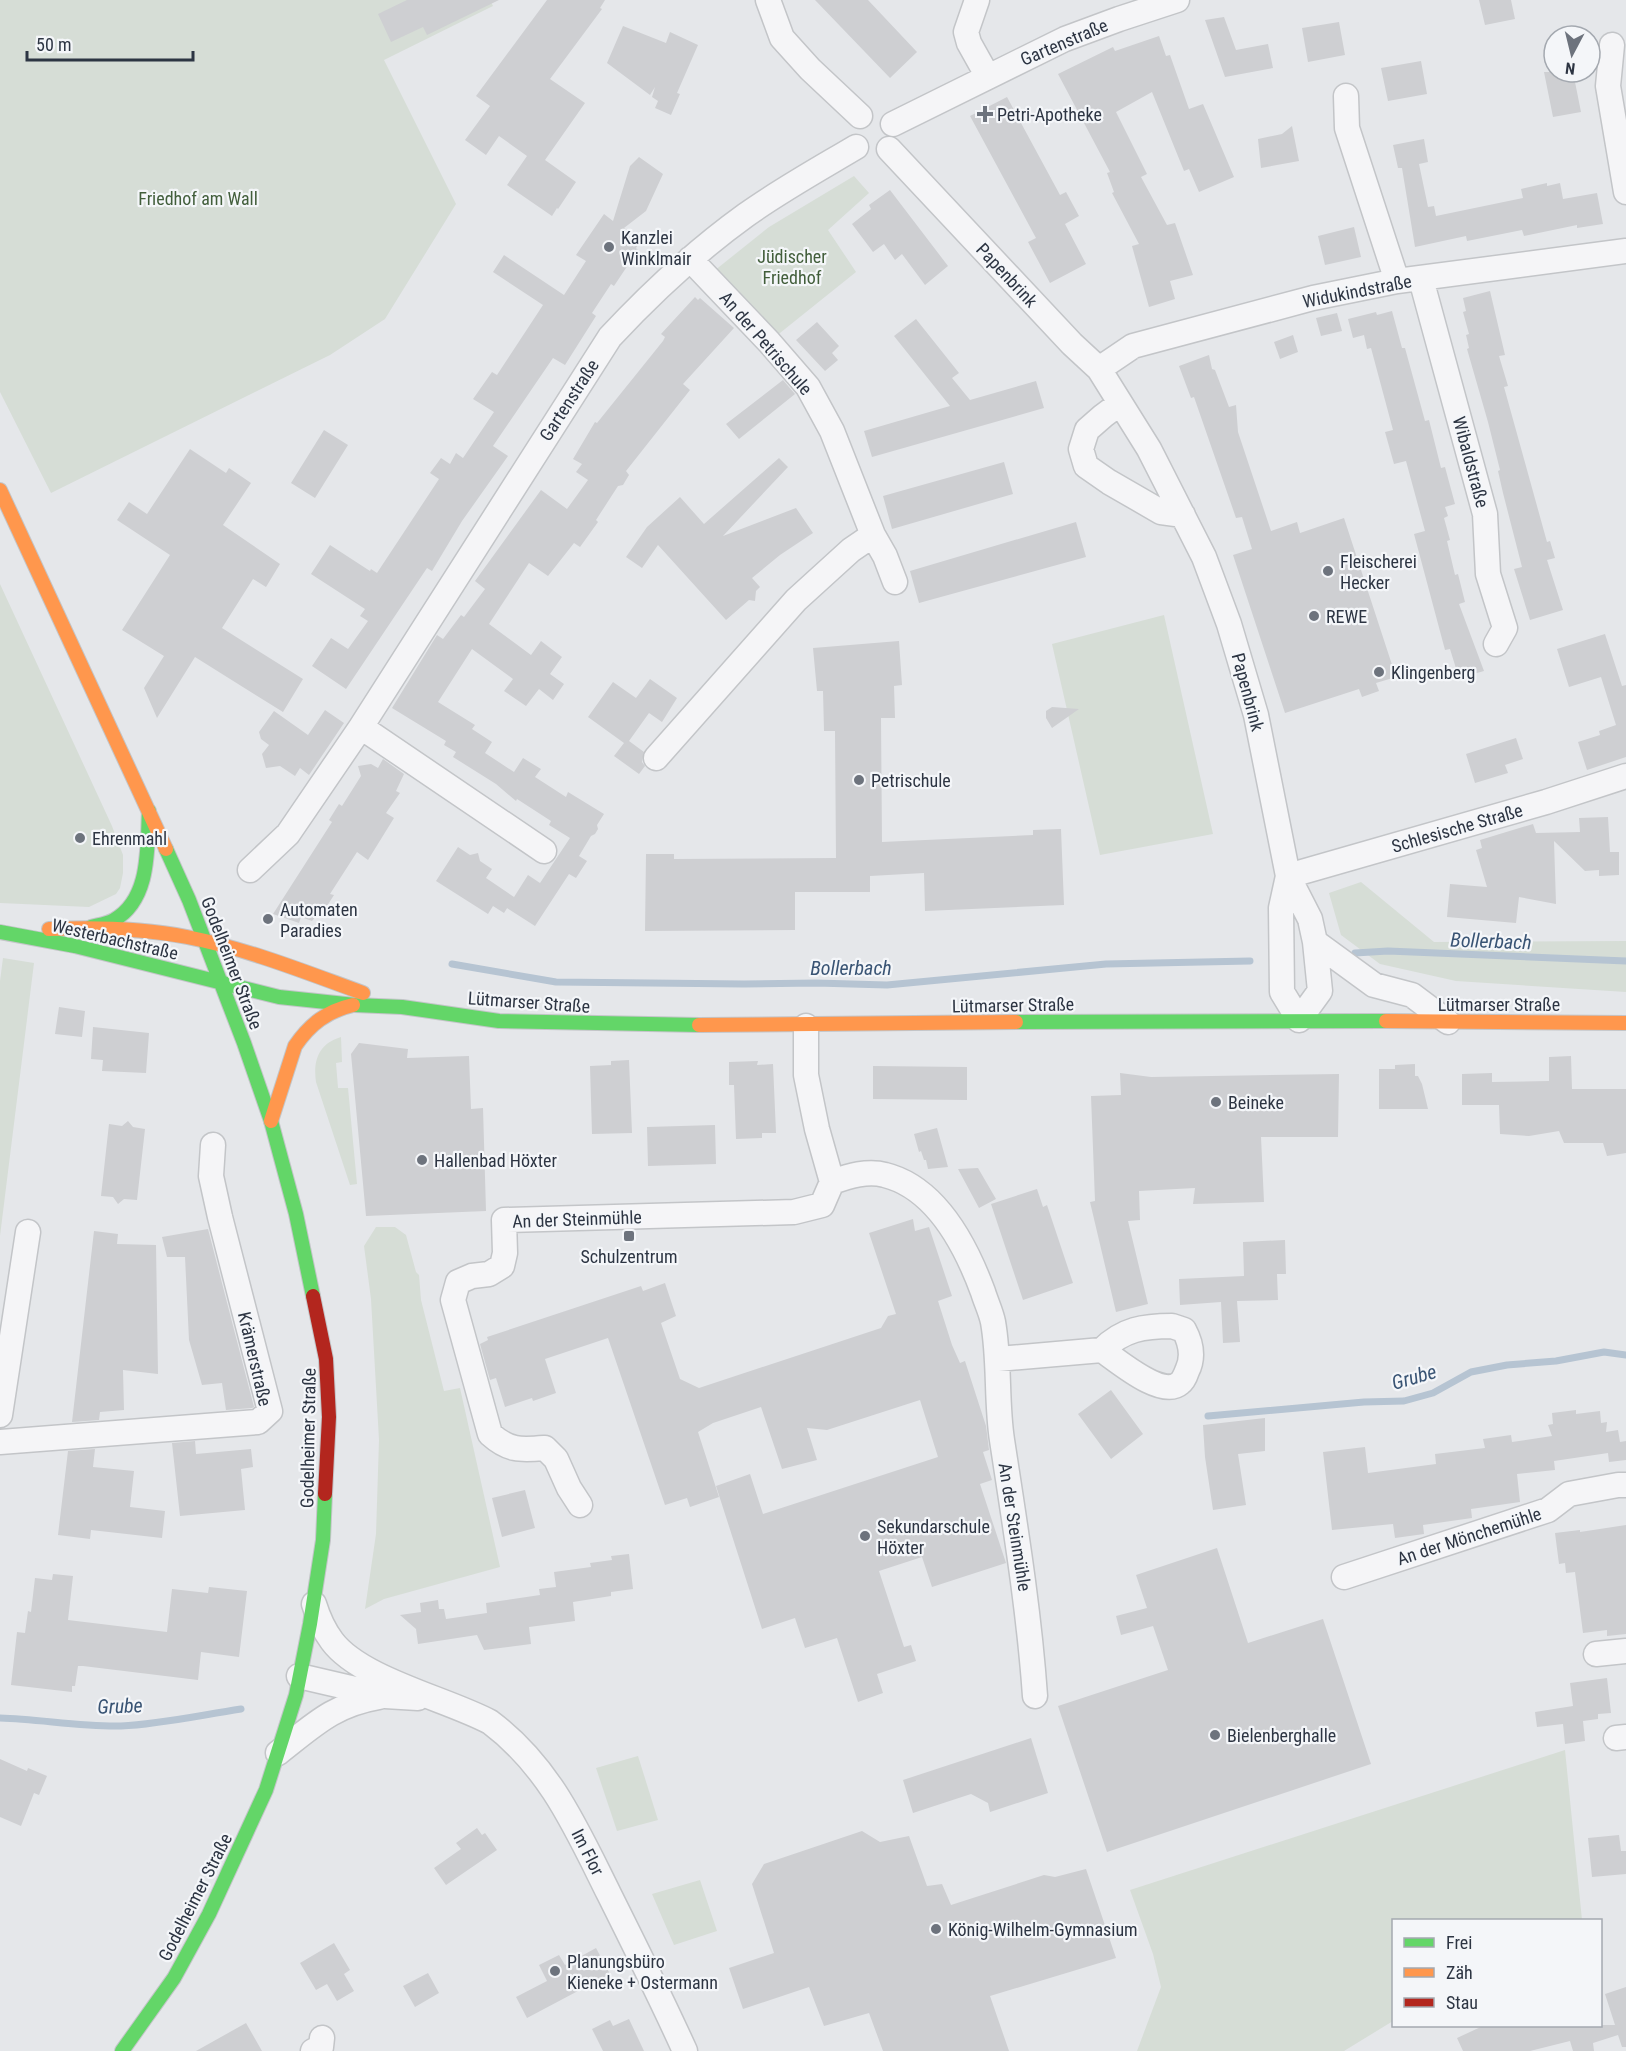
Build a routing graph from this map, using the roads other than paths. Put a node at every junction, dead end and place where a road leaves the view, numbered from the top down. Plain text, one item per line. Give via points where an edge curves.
1 (768, 0) edge
2 (976, 0) edge
3 (1177, 0) edge
4 (1612, 45) dead end
5 (988, 77) junction
6 (1346, 96) dead end
7 (860, 116) junction
8 (893, 124) junction
9 (856, 147) junction
10 (889, 149) junction
11 (1626, 192) edge
12 (1626, 250) edge
13 (690, 259) junction
14 (1421, 279) junction
15 (1397, 281) junction
16 (1099, 369) junction
17 (1119, 404) junction
18 (0, 490) edge
19 (1183, 515) junction
20 (873, 535) junction
21 (895, 582) dead end
22 (1496, 645) dead end
23 (361, 727) junction
24 (656, 758) dead end
25 (1626, 776) edge
26 (149, 811) junction
27 (544, 851) dead end
28 (250, 870) dead end
29 (1288, 876) junction
30 (91, 927) junction
31 (0, 932) edge
32 (204, 940) junction
33 (1315, 942) junction
34 (221, 983) junction
35 (355, 1005) junction
36 (402, 1007) junction
37 (1299, 1020) junction
38 (1448, 1022) junction
39 (1626, 1023) edge
40 (806, 1026) junction
41 (272, 1121) junction
42 (213, 1145) dead end
43 (832, 1182) junction
44 (28, 1232) dead end
45 (1102, 1350) dead end
46 (998, 1359) junction
47 (0, 1415) edge
48 (0, 1442) edge
49 (1626, 1485) edge
50 (580, 1505) dead end
51 (1344, 1577) dead end
52 (314, 1604) junction
53 (1626, 1651) edge
54 (1596, 1654) dead end
55 (299, 1676) junction
56 (385, 1696) junction
57 (1035, 1696) dead end
58 (438, 1699) junction
59 (278, 1753) junction
60 (122, 2051) edge
61 (685, 2051) edge

1 - 7 street via 782,38
2 - 5 street via 966,32
3 - 5 street, Gartenstraße via 1065,39
4 - 11 street via 1608,86
5 - 8 street, Gartenstraße
6 - 15 street via 1347,128
7 - 8 street via 879,113
7 - 9 street via 851,131
8 - 10 street via 895,133
9 - 10 street via 867,155
9 - 13 street, Gartenstraße via 747,214
10 - 16 street, Papenbrink
12 - 14 street, Widukindstraße
13 - 20 street, An der Petrischule via 808,387 832,431
13 - 23 street, Gartenstraße via 610,337
14 - 15 street, Widukindstraße
14 - 22 street, Wibaldstraße via 1485,514 1488,574 1505,628
15 - 16 street, Widukindstraße via 1313,298 1133,346
16 - 17 street, Papenbrink
17 - 19 street, Papenbrink via 1149,449
17 - 19 street via 1087,430 1081,449 1086,466 1161,512
18 - 26 main road, Godelheimer Straße
19 - 29 street, Papenbrink via 1225,613 1256,715
20 - 21 street, An der Petrischule
20 - 24 street via 796,600
23 - 27 street
23 - 28 street, Gartenstraße via 288,834
25 - 29 street, Schlesische Straße
26 - 30 main road, Westerbachstraße via 142,881 134,900 113,920
26 - 32 main road, Godelheimer Straße
29 - 33 street, Papenbrink via 1310,919
29 - 37 street, Papenbrink via 1281,908 1282,992
30 - 31 main road, Westerbachstraße
30 - 32 main road, Westerbachstraße
31 - 34 main road, Westerbachstraße via 75,946
32 - 34 main road, Godelheimer Straße
32 - 36 main road, Lütmarser Straße via 271,959
33 - 37 street, Papenbrink via 1320,991
33 - 38 street via 1374,985 1412,995
34 - 35 main road, Lütmarser Straße via 279,997
34 - 41 main road, Godelheimer Straße
35 - 36 main road, Lütmarser Straße
35 - 41 main road via 320,1017 301,1037
36 - 40 main road, Lütmarser Straße via 499,1021
37 - 38 main road, Lütmarser Straße
37 - 40 main road, Lütmarser Straße
38 - 39 main road, Lütmarser Straße
40 - 43 street via 806,1075
41 - 52 main road, Godelheimer Straße via 296,1214 327,1367 326,1499
42 - 48 street, Krämerstraße via 211,1176 270,1411 258,1422
43 - 46 street, An der Steinmühle via 855,1174 885,1174 916,1188 947,1220 983,1291 993,1319
43 - 50 street, An der Steinmühle via 822,1204 794,1212 504,1220 502,1266 489,1274 458,1282 453,1300 490,1434 502,1445 518,1450 544,1448 556,1459
44 - 47 street
45 - 46 street
46 - 57 street, An der Steinmühle via 999,1422 1023,1576
49 - 51 street, An der Mönchemühle via 1569,1494 1548,1510
52 - 55 main road, Godelheimer Straße
52 - 58 street, Im Flor via 332,1642 350,1658
53 - 54 street
55 - 56 street, Im Flor
55 - 59 main road, Godelheimer Straße
56 - 58 street, Im Flor
56 - 59 street, Im Flor via 341,1707
58 - 61 street, Im Flor via 502,1731 543,1774 562,1801
59 - 60 main road, Godelheimer Straße via 209,1914 174,1978

